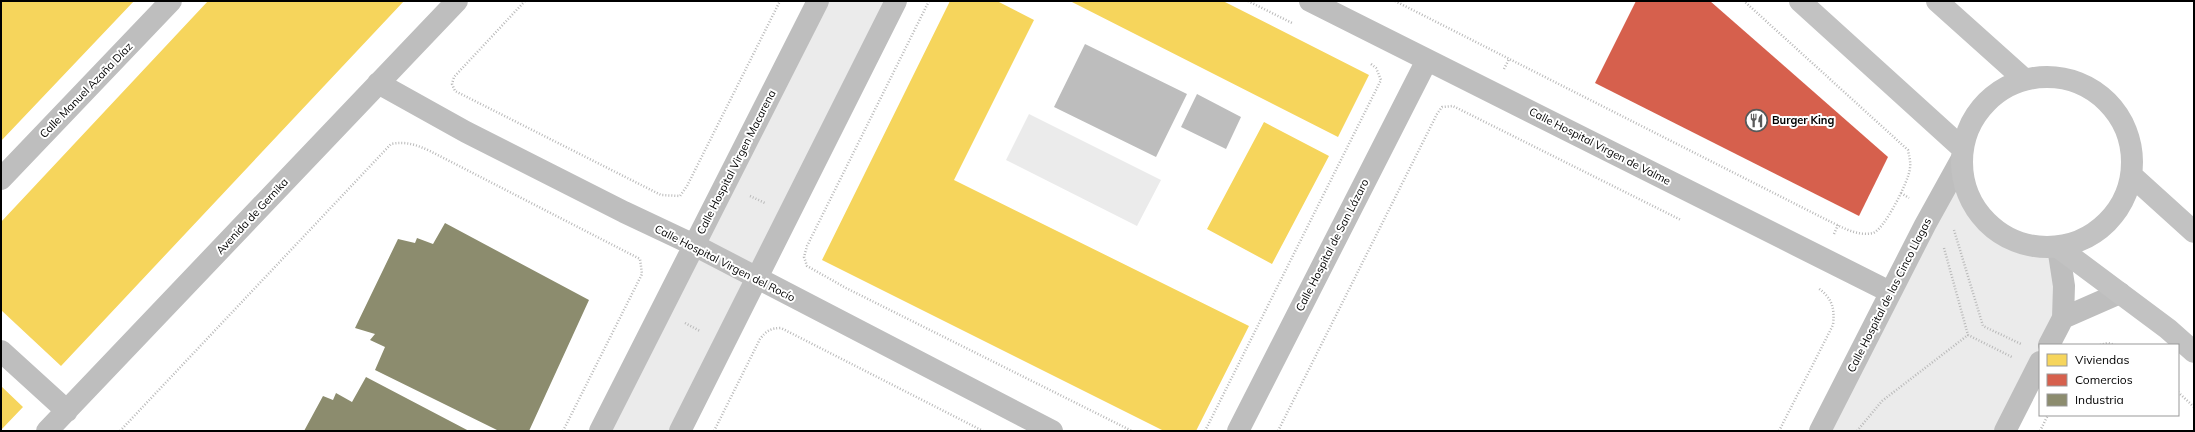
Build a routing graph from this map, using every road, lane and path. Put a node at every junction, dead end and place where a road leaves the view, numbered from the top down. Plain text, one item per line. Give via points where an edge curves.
1 (171, 1) edge
2 (457, 1) edge
3 (525, 1) edge
4 (780, 1) edge
5 (818, 1) edge
6 (896, 1) edge
7 (929, 1) edge
8 (1248, 1) edge
9 (1310, 1) edge
10 (1395, 1) edge
11 (1744, 1) edge
12 (1800, 1) edge
13 (1937, 1) edge
14 (1296, 25) dead end
15 (1366, 60) dead end
16 (1427, 60) junction
17 (2024, 79) junction
18 (378, 82) junction
19 (1961, 154) junction
20 (696, 169) junction
21 (2131, 175) junction
22 (1, 179) edge
23 (725, 184) junction
24 (1901, 193) junction
25 (1933, 211) junction
26 (790, 216) junction
27 (1683, 221) dead end
28 (816, 228) junction
29 (2194, 232) edge
30 (694, 245) junction
31 (1943, 246) dead end
32 (2058, 247) junction
33 (758, 279) junction
34 (1815, 287) dead end
35 (1890, 292) junction
36 (2120, 293) junction
37 (631, 296) junction
38 (660, 311) junction
39 (2063, 318) junction
40 (1968, 335) junction
41 (725, 344) junction
42 (2050, 344) edge
43 (1, 351) edge
44 (2194, 352) edge
45 (2033, 354) edge
46 (751, 357) junction
47 (2012, 358) dead end
48 (2179, 393) edge
49 (2194, 407) edge
50 (67, 411) junction
51 (2048, 416) edge
52 (47, 431) edge
53 (120, 431) edge
54 (563, 431) edge
55 (600, 431) edge
56 (680, 431) edge
57 (714, 431) edge
58 (983, 431) edge
59 (1052, 431) edge
60 (1132, 431) edge
61 (1205, 431) edge
62 (1238, 431) edge
63 (1278, 431) edge
64 (1779, 431) edge
65 (1820, 431) edge
66 (1857, 431) edge
67 (2005, 431) edge
68 (2040, 431) edge

1 - 22 street, Calle Manuel Azaña Díaz
2 - 18 street, Avenida de Gernika
3 - 20 path via 454,76 452,84 458,93 661,195 680,196
4 - 20 path
5 - 23 street, Calle Hospital Virgen Macarena
6 - 26 street
7 - 28 path
8 - 14 path
9 - 16 street, Calle Hospital Virgen de Valme
10 - 24 path via 1820,216 1861,234 1874,233 1880,228
11 - 24 path via 1908,150 1910,169
12 - 19 main road
13 - 17 main road
15 - 61 path via 1376,68 1381,80
16 - 35 street, Calle Hospital Virgen de Valme
16 - 62 street, Calle Hospital de San Lázaro
17 - 19 main road via 1994,94 1973,117
17 - 21 main road via 2048,76 2072,80 2099,95 2112,107 2126,128 2132,151
18 - 30 street, Calle Hospital Virgen del Rocío via 466,132
18 - 50 street, Avenida de Gernika
19 - 25 street, Calle Hospital de las Cinco Llagas
19 - 32 main road via 1964,185 1974,207 1990,226 2010,239 2033,246
20 - 23 path
21 - 29 main road
21 - 32 main road via 2118,209 2092,235
23 - 26 path
23 - 30 street, Calle Hospital Virgen Macarena
24 - 25 path
25 - 35 street, Calle Hospital de las Cinco Llagas
25 - 45 path via 1952,222 1983,326
26 - 28 path
26 - 33 street
27 - 63 path via 1453,106 1442,107
28 - 60 path via 804,256 807,266 813,271
30 - 33 street, Calle Hospital Virgen del Rocío
30 - 38 street, Calle Hospital Virgen Macarena
31 - 40 path
32 - 36 main road
32 - 39 street via 2064,286
33 - 41 street
33 - 59 street, Calle Hospital Virgen del Rocío
34 - 64 path via 1830,298 1834,310 1833,324
35 - 65 street, Calle Hospital de las Cinco Llagas
36 - 39 street
36 - 44 main road
37 - 38 path
37 - 53 path via 642,274 640,259 415,144 391,144
37 - 54 path
38 - 41 path
38 - 55 street, Calle Hospital Virgen Macarena
39 - 42 street
40 - 47 path
40 - 66 path via 1882,401
41 - 46 path
41 - 56 street
43 - 50 street
45 - 67 street
46 - 57 path
46 - 58 path via 764,333 772,328 781,328
48 - 49 path
50 - 52 street, Avenida de Gernika
51 - 68 path

